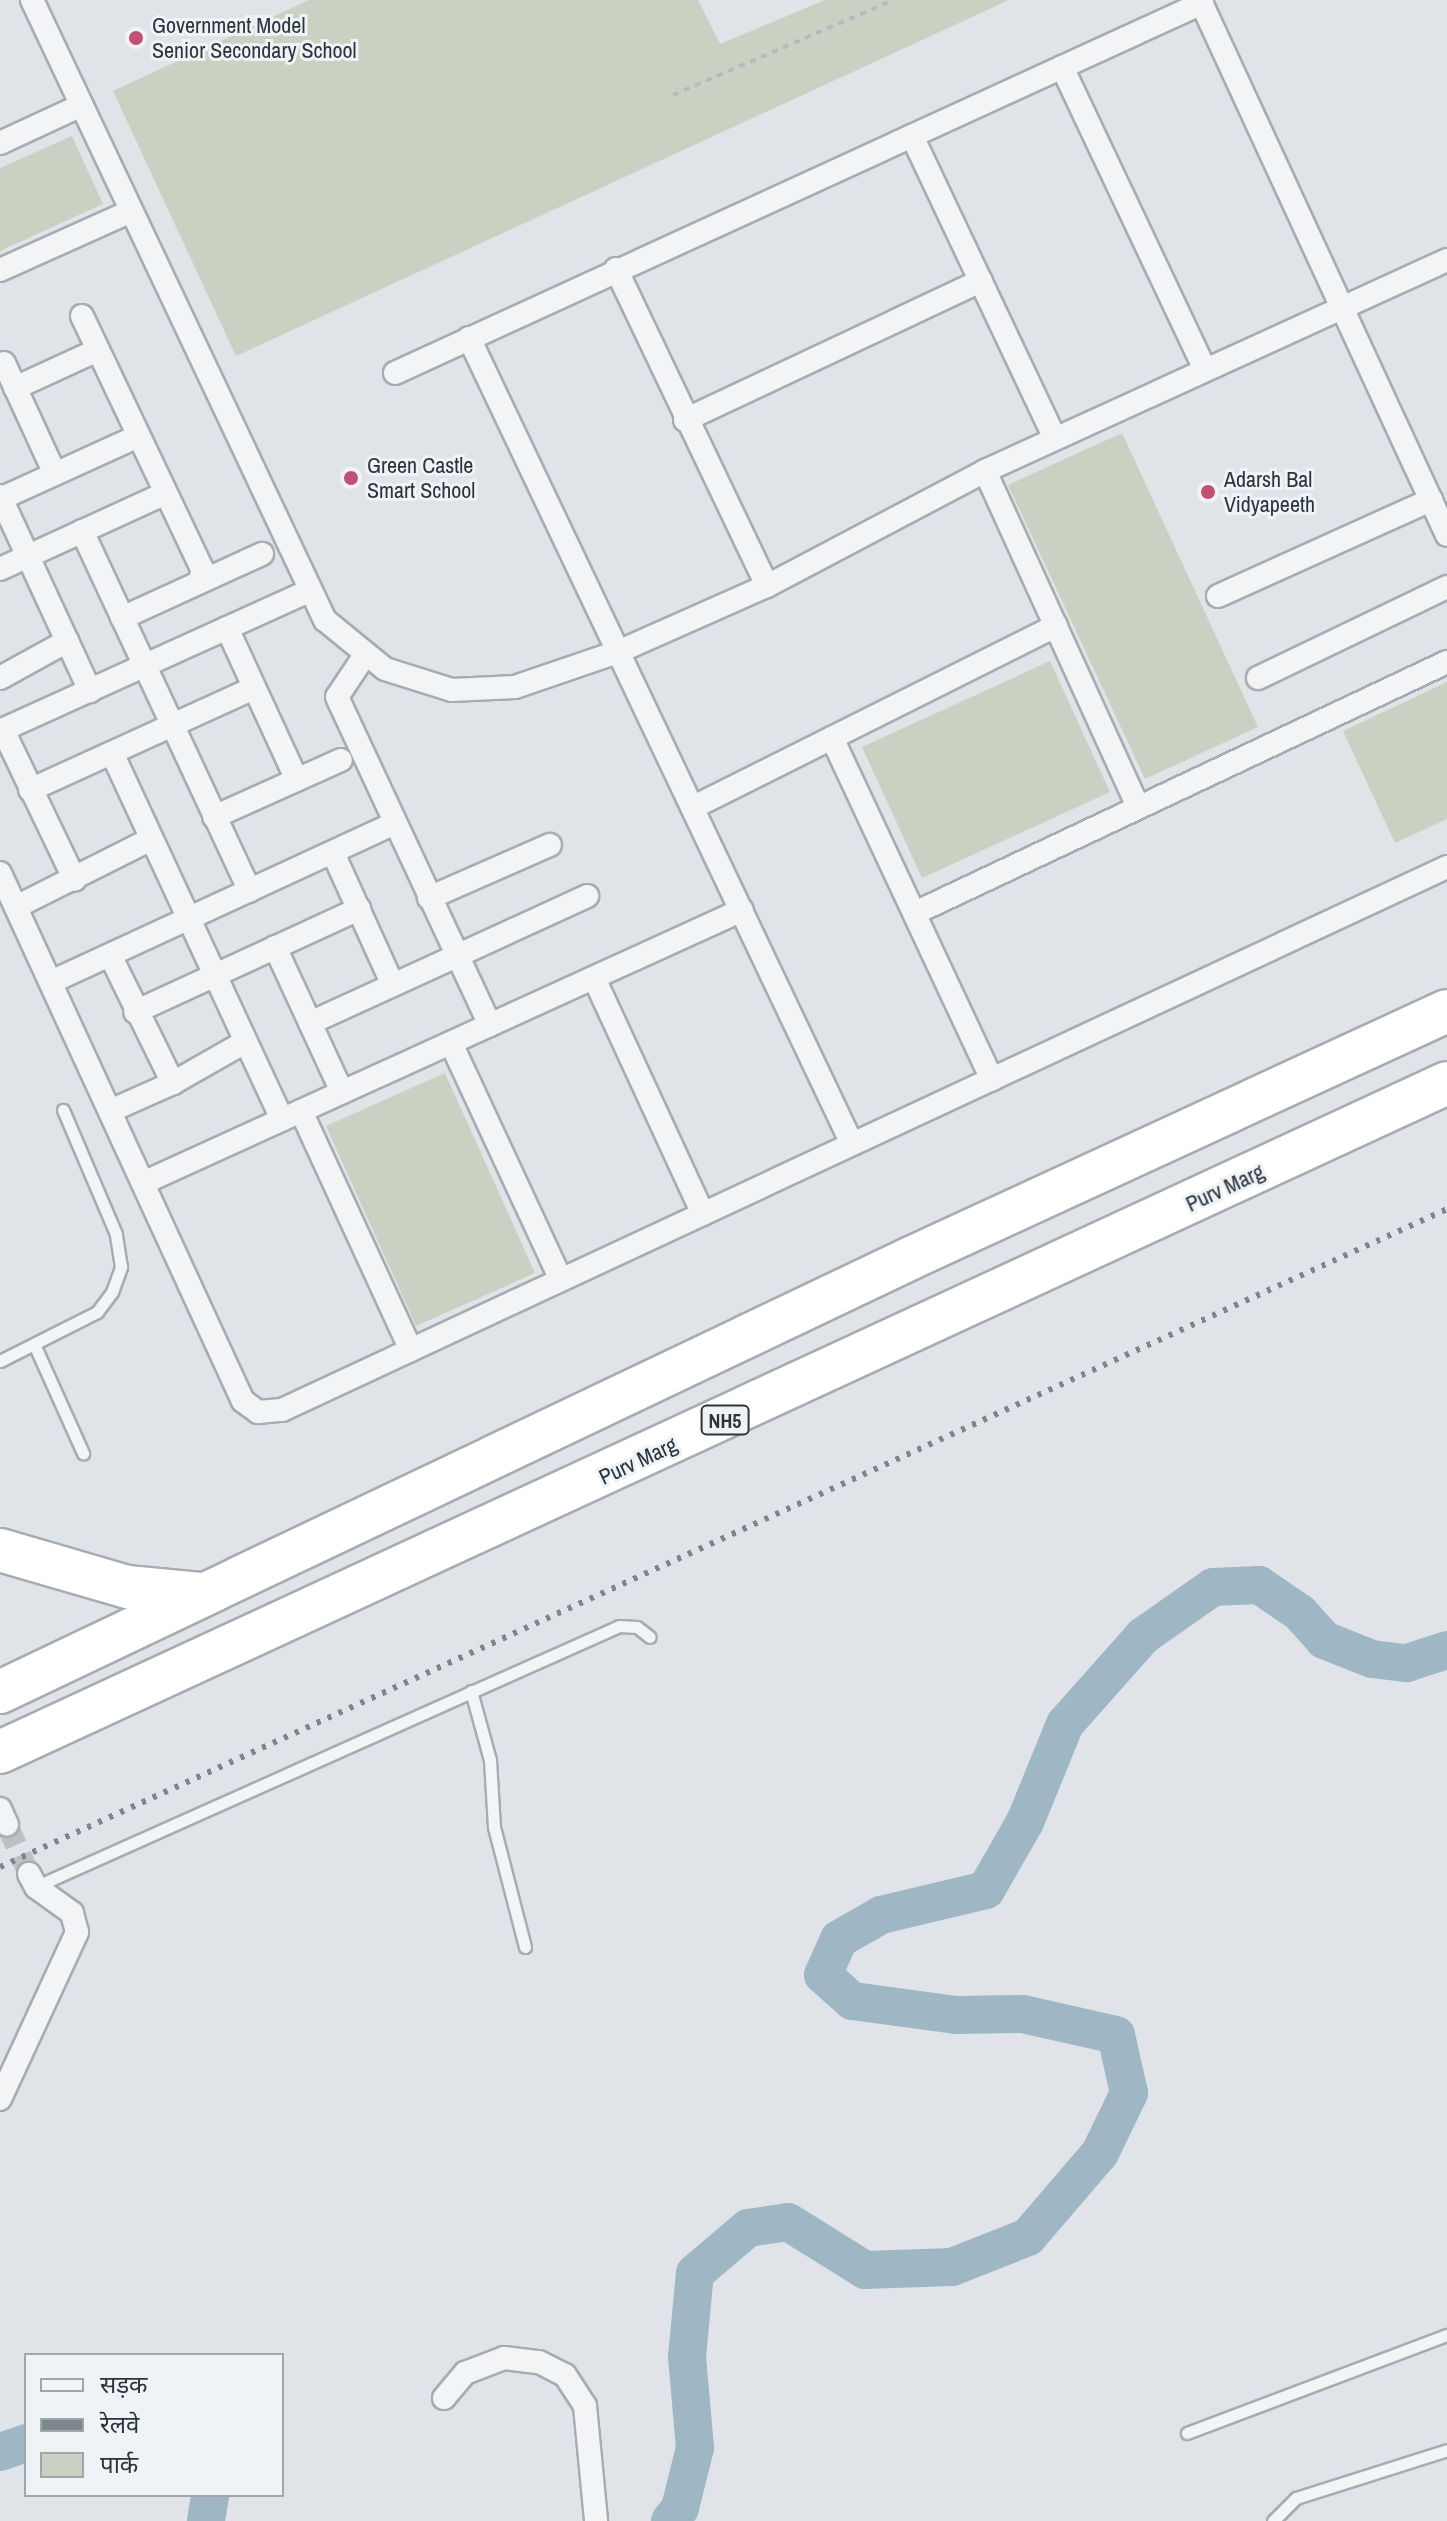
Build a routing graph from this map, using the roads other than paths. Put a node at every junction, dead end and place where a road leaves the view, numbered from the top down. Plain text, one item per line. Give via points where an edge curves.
1 (32, 0) edge
2 (1201, 2) edge
3 (1062, 67) junction
4 (82, 105) junction
5 (912, 136) junction
6 (0, 143) edge
7 (131, 211) junction
8 (1447, 260) edge
9 (616, 269) junction
10 (0, 270) edge
11 (981, 281) junction
12 (1344, 307) junction
13 (82, 316) dead end
14 (469, 338) junction
15 (98, 350) junction
16 (4, 363) dead end
17 (1205, 370) junction
18 (395, 373) dead end
19 (15, 388) junction
20 (685, 420) junction
21 (138, 436) junction
22 (1055, 438) junction
23 (985, 471) junction
24 (55, 474) junction
25 (164, 494) junction
26 (0, 498) edge
27 (1431, 500) junction
28 (82, 531) junction
29 (1447, 535) edge
30 (262, 554) dead end
31 (28, 556) junction
32 (0, 569) edge
33 (201, 579) junction
34 (767, 586) junction
35 (1447, 587) edge
36 (309, 591) junction
37 (1218, 596) dead end
38 (122, 618) junction
39 (1056, 626) junction
40 (227, 628) junction
41 (67, 641) junction
42 (620, 651) junction
43 (365, 655) junction
44 (1447, 662) edge
45 (144, 666) junction
46 (0, 678) edge
47 (1258, 678) dead end
48 (254, 688) junction
49 (90, 691) junction
50 (172, 726) junction
51 (1, 731) edge
52 (832, 738) junction
53 (112, 753) junction
54 (341, 760) dead end
55 (297, 780) junction
56 (30, 790) junction
57 (694, 807) junction
58 (1138, 807) junction
59 (214, 817) junction
60 (393, 824) junction
61 (151, 839) junction
62 (550, 845) dead end
63 (333, 853) junction
64 (1447, 867) edge
65 (0, 873) edge
66 (75, 880) junction
67 (250, 891) junction
68 (587, 896) dead end
69 (429, 898) junction
70 (16, 907) junction
71 (359, 909) junction
72 (742, 910) junction
73 (915, 913) junction
74 (190, 919) junction
75 (275, 947) junction
76 (110, 955) junction
77 (457, 956) junction
78 (215, 975) junction
79 (594, 978) junction
80 (51, 982) junction
81 (393, 985) junction
82 (1447, 1011) edge
83 (135, 1012) junction
84 (310, 1023) junction
85 (490, 1025) junction
86 (245, 1042) junction
87 (451, 1043) junction
88 (992, 1079) junction
89 (173, 1083) junction
90 (1447, 1083) edge
91 (342, 1092) junction
92 (63, 1110) dead end
93 (110, 1111) junction
94 (291, 1116) junction
95 (852, 1144) junction
96 (143, 1183) junction
97 (703, 1214) junction
98 (561, 1280) junction
99 (34, 1344) junction
100 (411, 1350) junction
101 (0, 1361) edge
102 (83, 1453) dead end
103 (0, 1550) edge
104 (201, 1594) junction
105 (650, 1637) dead end
106 (4, 1681) edge
107 (471, 1691) junction
108 (39, 1736) junction
109 (0, 1752) edge
110 (32, 1880) joint
111 (525, 1947) dead end
112 (0, 2099) edge
113 (1447, 2335) edge
114 (444, 2398) dead end
115 (1187, 2433) dead end
116 (1447, 2450) edge
117 (596, 2521) edge
118 (1273, 2521) edge

1 - 4 street
2 - 3 street
2 - 12 street
3 - 5 street
3 - 17 street
4 - 6 street
4 - 7 street
5 - 9 street
5 - 11 street
7 - 10 street
7 - 36 street
8 - 12 street
9 - 14 street
9 - 20 street
11 - 20 street
11 - 22 street
12 - 17 street
12 - 27 street
13 - 15 street
14 - 18 street
14 - 42 street
15 - 19 street
15 - 21 street
16 - 19 street
17 - 22 street
19 - 24 street
20 - 34 street
21 - 24 street
21 - 25 street
22 - 23 street
23 - 34 street
23 - 39 street
24 - 26 street
25 - 28 street
25 - 33 street via 202,569
26 - 31 street
27 - 29 street
27 - 37 street
28 - 31 street
28 - 38 street
30 - 33 street
31 - 32 street
31 - 41 street
33 - 38 street via 194,588
34 - 42 street
35 - 47 street
36 - 40 street
36 - 43 street via 325,620
38 - 45 street
39 - 52 street
39 - 58 street
40 - 45 street
40 - 48 street
41 - 46 street
41 - 49 street
42 - 43 street via 515,687 479,691 410,681
42 - 57 street
43 - 60 street via 337,697
44 - 58 street
45 - 49 street
45 - 50 street
48 - 50 street
48 - 55 street
49 - 51 street
50 - 53 street
50 - 59 street
51 - 56 street
52 - 57 street
52 - 73 street
53 - 56 street
53 - 61 street
54 - 55 street
55 - 59 street
56 - 66 street
57 - 72 street
58 - 73 street
59 - 67 street
60 - 63 street
60 - 69 street
61 - 66 street
61 - 74 street
62 - 69 street
63 - 67 street
63 - 71 street
64 - 88 street
65 - 70 street
66 - 70 street
67 - 74 street
68 - 77 street
69 - 77 street
70 - 80 street
71 - 75 street
71 - 81 street
72 - 79 street
72 - 95 street
73 - 88 street
74 - 76 street
74 - 78 street
75 - 78 street
75 - 84 street
76 - 80 street
76 - 83 street
77 - 81 street
77 - 85 street
78 - 83 street
78 - 86 street
79 - 85 street
79 - 97 street
80 - 93 street
81 - 84 street
82 - 104 highway
83 - 89 street
84 - 91 street
85 - 87 street
86 - 89 street
86 - 94 street
87 - 91 street
87 - 98 street
88 - 95 street
89 - 93 street
90 - 108 highway, Purv Marg / NH5
91 - 94 street
92 - 99 lane via 116,1234 121,1267 97,1312
93 - 96 street
94 - 96 street
94 - 100 street
95 - 97 street
96 - 100 street via 249,1408 282,1410
97 - 98 street
98 - 100 street
99 - 101 lane
99 - 102 lane
103 - 104 highway via 127,1587
104 - 106 highway
105 - 107 lane via 637,1627 619,1626
106 - 108 highway
107 - 110 lane
107 - 111 lane via 490,1760 494,1827
108 - 109 highway, Purv Marg / NH5
110 - 112 street via 72,1913 77,1932
113 - 115 lane
114 - 117 street via 465,2373 504,2358 539,2362 565,2375 585,2406
116 - 118 lane via 1296,2498

